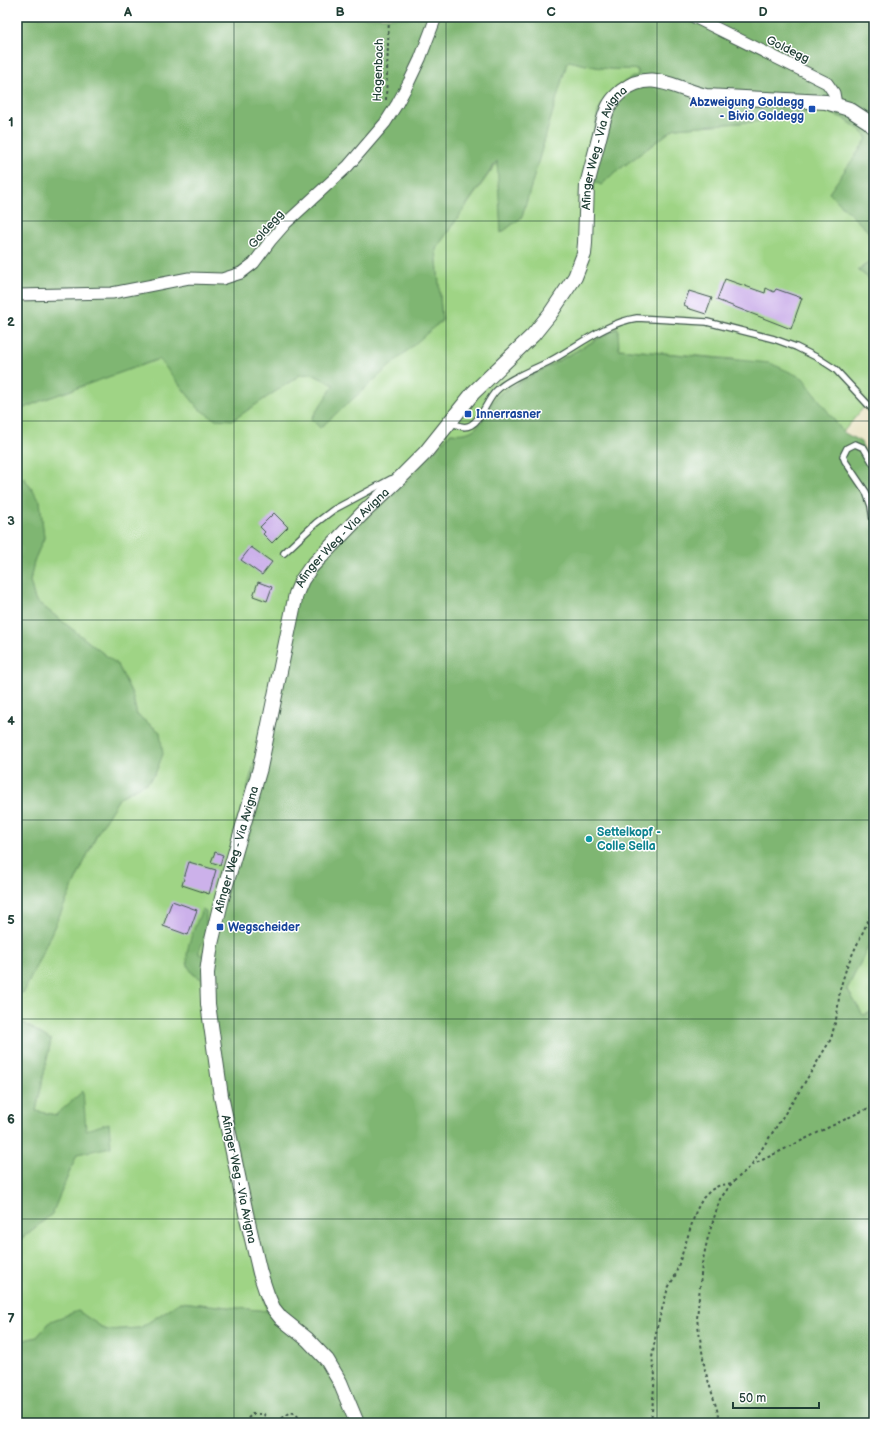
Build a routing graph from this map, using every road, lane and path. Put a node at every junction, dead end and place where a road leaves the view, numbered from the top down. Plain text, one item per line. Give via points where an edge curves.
1 (389, 17) edge
2 (436, 17) edge
3 (694, 17) edge
4 (386, 100) dead end
5 (836, 104) junction
6 (874, 128) edge
7 (17, 295) edge
8 (874, 411) edge
9 (451, 422) junction
10 (412, 466) junction
11 (874, 466) edge
12 (874, 527) edge
13 (284, 553) dead end
14 (874, 908) edge
15 (874, 1106) edge
16 (752, 1165) junction
17 (732, 1183) junction
18 (244, 1423) edge
19 (267, 1423) edge
20 (278, 1423) edge
21 (302, 1423) edge
22 (314, 1423) edge
23 (327, 1423) edge
24 (357, 1423) edge
25 (651, 1423) edge
26 (720, 1423) edge

1 - 4 path, Hagenbach
2 - 7 street, Goldegg via 409,82 385,123 348,166 286,224 254,263 241,273 222,279 189,278 112,293
3 - 5 street, Goldegg via 827,83 834,93
5 - 6 street, Afinger Weg - Via Avigna via 859,115
5 - 9 street, Afinger Weg - Via Avigna via 706,96 656,80 641,81 628,86 612,99 605,114 587,185 586,243 575,277 533,335 473,393
8 - 9 lane via 835,369 796,347 707,322 637,318 618,322 506,383 495,392 478,419 470,426 462,427
9 - 10 street, Afinger Weg - Via Avigna
10 - 13 lane via 333,510
10 - 24 street, Afinger Weg - Via Avigna via 311,567 296,594 260,768 222,898 207,973 208,1004 222,1096 260,1273 273,1308 327,1360 340,1382
11 - 12 lane via 864,448 855,444 847,448 843,456 866,492
14 - 16 path via 847,966 840,989 838,1015 830,1039
15 - 16 path
16 - 17 path
17 - 25 path via 718,1186 703,1198 696,1211 675,1276 668,1288 657,1327 652,1358 655,1375
17 - 26 path via 720,1199 708,1237 702,1264 697,1319 705,1370
18 - 19 path via 252,1414 264,1414
20 - 21 path via 291,1412 296,1414
22 - 23 path via 320,1420

